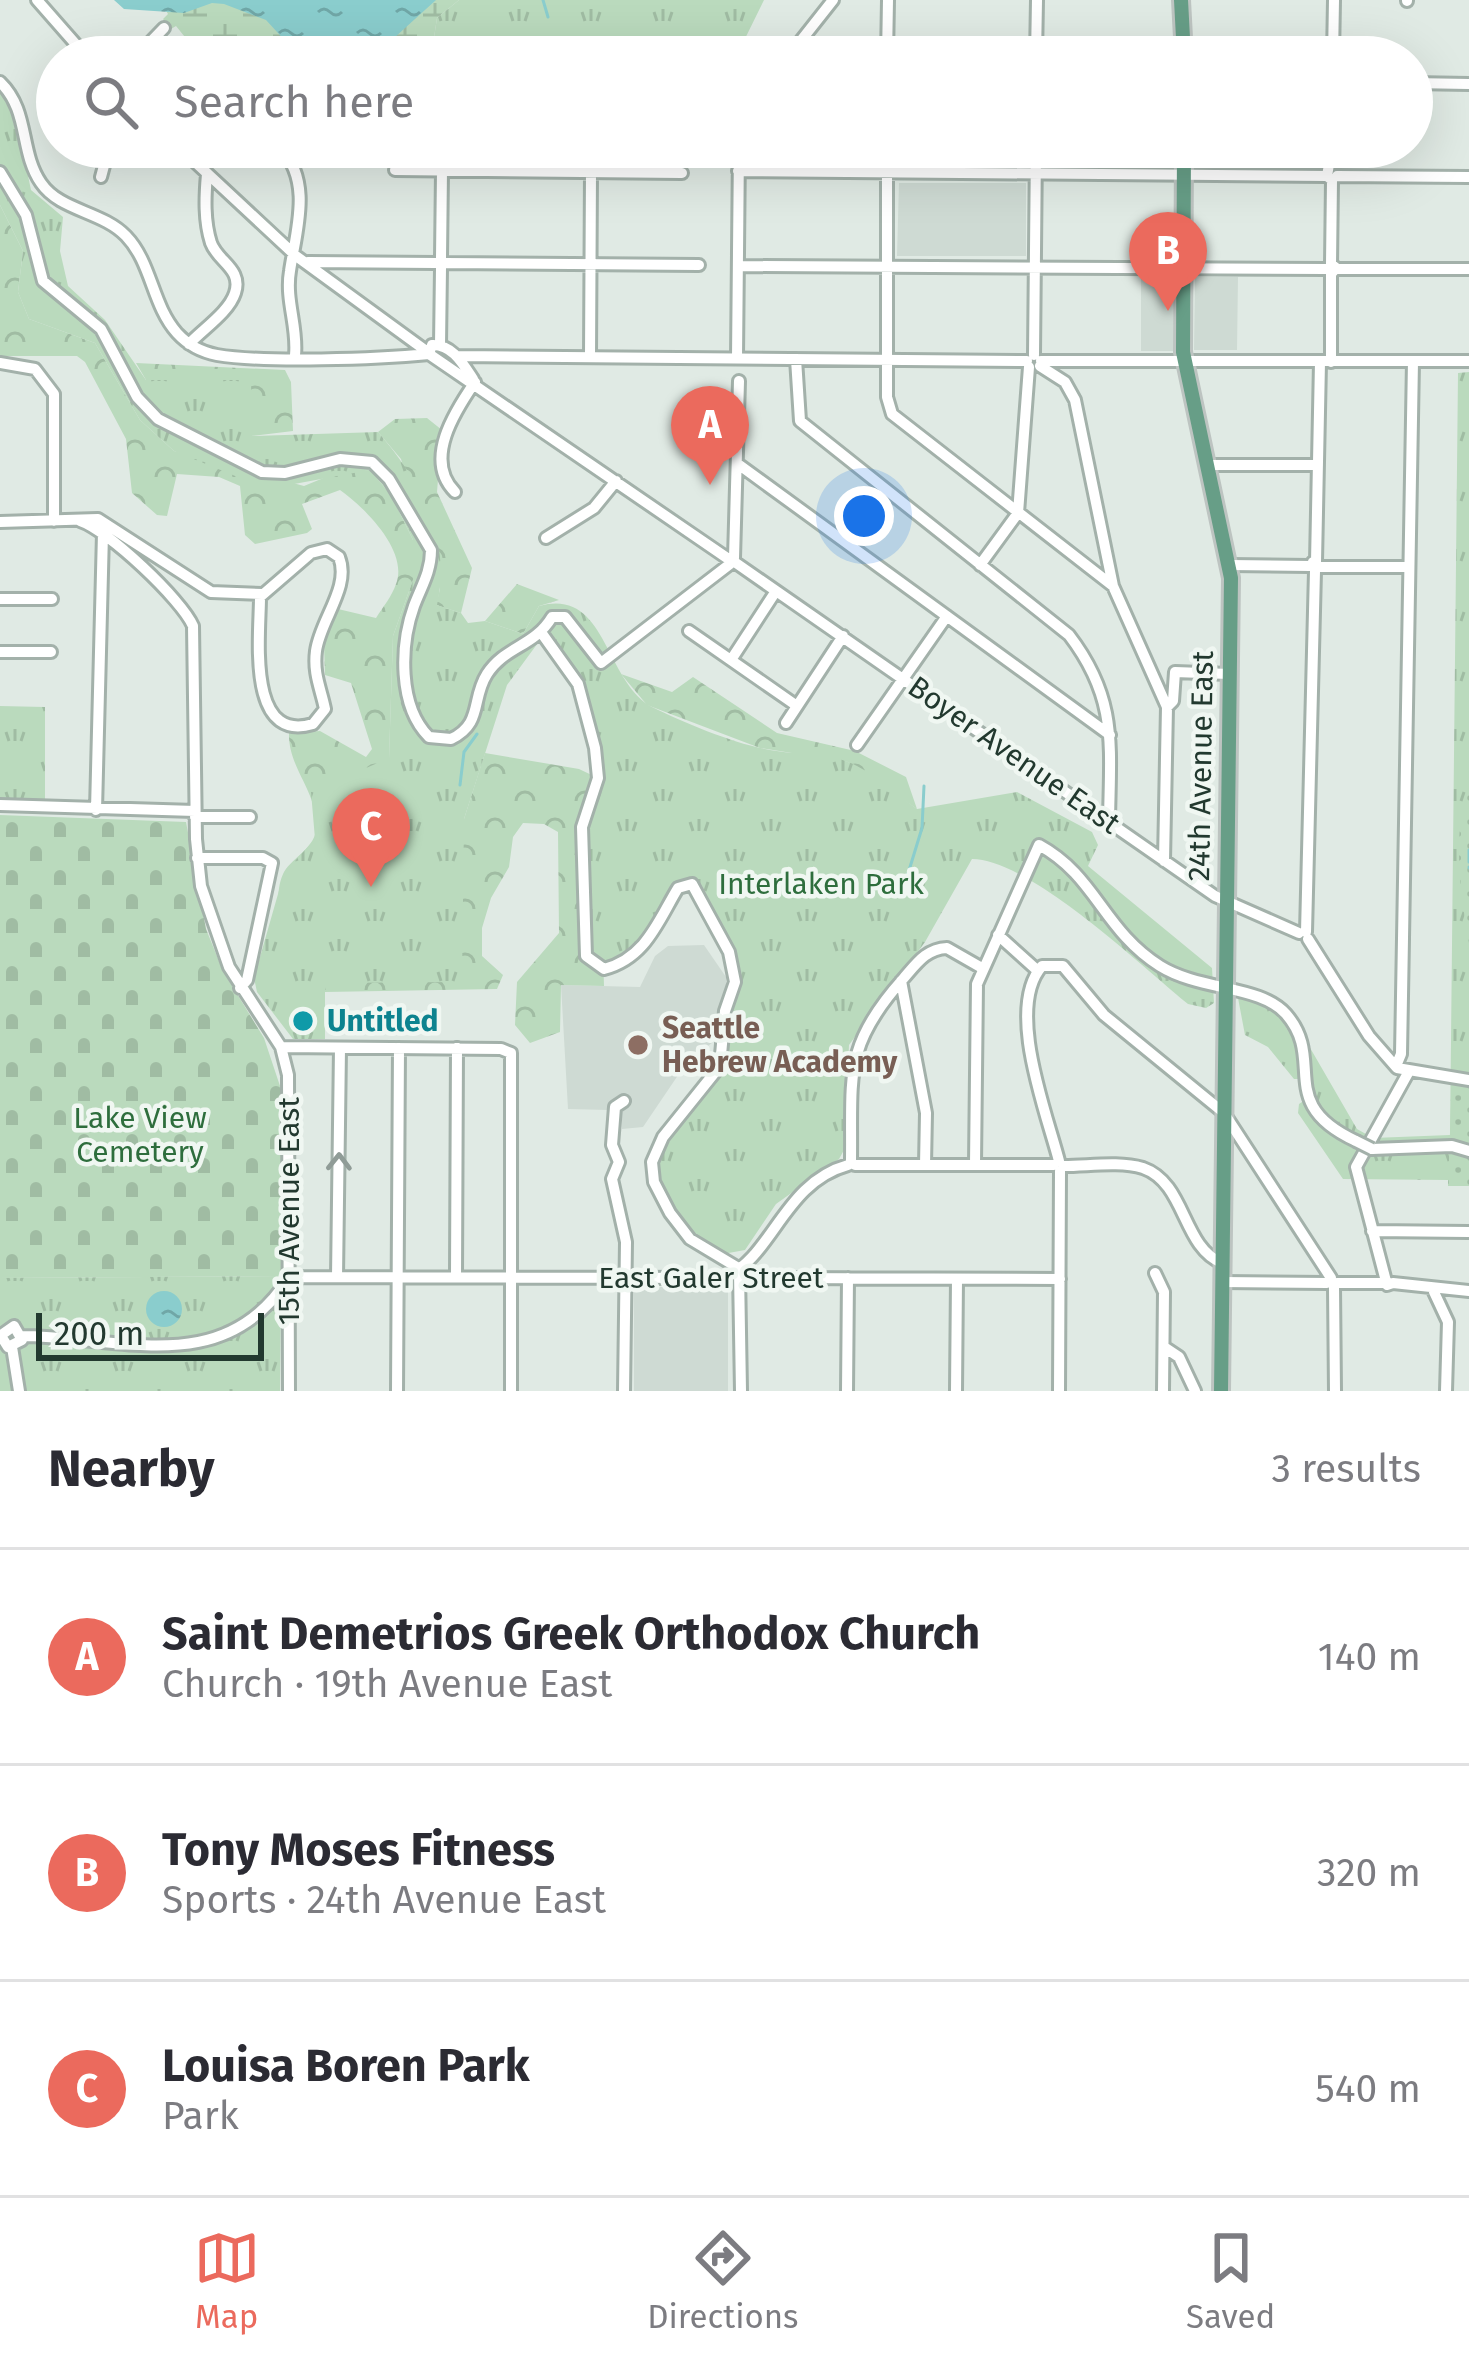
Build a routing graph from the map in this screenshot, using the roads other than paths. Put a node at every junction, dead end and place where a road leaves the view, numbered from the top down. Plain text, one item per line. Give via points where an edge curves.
1 (38, 0) edge
2 (833, 0) edge
3 (888, 0) edge
4 (1037, 0) edge
5 (1181, 0) edge
6 (1334, 0) edge
7 (164, 28) dead end
8 (69, 36) edge
9 (156, 36) edge
10 (805, 36) edge
11 (887, 36) edge
12 (1036, 36) edge
13 (1183, 36) edge
14 (1333, 36) edge
15 (0, 82) edge
16 (1433, 83) edge
17 (1469, 84) edge
18 (36, 166) edge
19 (37, 168) edge
20 (103, 168) edge
21 (200, 168) edge
22 (295, 168) edge
23 (887, 168) edge
24 (1036, 168) edge
25 (1184, 168) edge
26 (1332, 168) edge
27 (395, 170) dead end
28 (442, 171) junction
29 (739, 171) joint
30 (0, 172) edge
31 (591, 172) junction
32 (887, 172) junction
33 (682, 173) dead end
34 (1036, 174) junction
35 (207, 175) junction
36 (1184, 176) junction
37 (1332, 176) junction
38 (101, 177) dead end
39 (1469, 177) edge
40 (301, 259) junction
41 (441, 263) junction
42 (590, 264) junction
43 (699, 266) dead end
44 (738, 266) junction
45 (887, 266) junction
46 (1034, 267) junction
47 (1183, 268) junction
48 (1331, 269) junction
49 (1469, 269) edge
50 (405, 333) junction
51 (190, 344) junction
52 (434, 349) junction
53 (388, 355) junction
54 (295, 356) junction
55 (458, 357) junction
56 (590, 357) junction
57 (737, 358) junction
58 (796, 359) junction
59 (887, 359) junction
60 (1185, 361) junction
61 (1413, 361) junction
62 (1469, 361) edge
63 (1034, 362) junction
64 (1326, 362) junction
65 (0, 363) edge
66 (450, 369) junction
67 (739, 381) dead end
68 (475, 382) junction
69 (738, 464) junction
70 (1208, 465) junction
71 (1318, 465) junction
72 (616, 481) junction
73 (455, 492) dead end
74 (1018, 513) junction
75 (54, 521) junction
76 (80, 521) junction
77 (0, 522) edge
78 (103, 533) junction
79 (546, 538) dead end
80 (732, 561) junction
81 (980, 565) junction
82 (1230, 565) junction
83 (1315, 567) junction
84 (1409, 567) junction
85 (1113, 586) junction
86 (776, 590) junction
87 (262, 594) junction
88 (0, 599) edge
89 (52, 599) dead end
90 (947, 616) junction
91 (689, 631) dead end
92 (543, 635) junction
93 (843, 636) junction
94 (0, 652) edge
95 (51, 652) dead end
96 (731, 660) junction
97 (1229, 674) junction
98 (903, 678) junction
99 (797, 706) junction
100 (1167, 707) junction
101 (786, 723) dead end
102 (1110, 735) junction
103 (857, 745) dead end
104 (0, 805) edge
105 (96, 810) junction
106 (195, 814) junction
107 (250, 817) dead end
108 (1109, 822) junction
109 (197, 858) junction
110 (1164, 861) junction
111 (1227, 903) junction
112 (1304, 934) junction
113 (998, 935) junction
114 (982, 968) junction
115 (1038, 971) junction
116 (901, 981) junction
117 (240, 988) junction
118 (1226, 990) junction
119 (280, 1047) junction
120 (340, 1048) junction
121 (399, 1048) junction
122 (457, 1048) junction
123 (1402, 1070) junction
124 (1469, 1080) edge
125 (624, 1101) dead end
126 (1224, 1113) junction
127 (1469, 1151) edge
128 (851, 1164) junction
129 (975, 1164) junction
130 (925, 1165) junction
131 (1059, 1166) junction
132 (1372, 1231) junction
133 (1469, 1232) edge
134 (1222, 1263) junction
135 (739, 1272) junction
136 (1155, 1273) dead end
137 (290, 1276) junction
138 (337, 1276) junction
139 (397, 1277) junction
140 (456, 1277) junction
141 (512, 1277) junction
142 (626, 1278) junction
143 (848, 1278) junction
144 (957, 1279) junction
145 (1060, 1280) junction
146 (1222, 1282) junction
147 (1332, 1282) junction
148 (1390, 1282) junction
149 (1469, 1291) edge
150 (1434, 1292) junction
151 (0, 1336) edge
152 (22, 1336) junction
153 (12, 1347) junction
154 (1164, 1347) junction
155 (19, 1391) edge
156 (289, 1391) edge
157 (397, 1391) edge
158 (512, 1391) edge
159 (624, 1391) edge
160 (741, 1391) edge
161 (847, 1391) edge
162 (956, 1391) edge
163 (1059, 1391) edge
164 (1163, 1391) edge
165 (1195, 1391) edge
166 (1221, 1391) edge
167 (1334, 1391) edge
168 (1446, 1391) edge

1 - 8 street
2 - 10 street
3 - 11 street
4 - 12 street
5 - 13 main road
6 - 14 street
7 - 9 street
15 - 18 street via 20,110
16 - 17 street
19 - 51 street via 54,196 127,237 168,320
20 - 38 street
21 - 35 street
22 - 40 street
23 - 32 street
24 - 34 street
25 - 36 main road, 24th Avenue East
26 - 37 street
27 - 28 street
28 - 31 street
28 - 41 street
29 - 32 street
29 - 44 street
30 - 92 street via 26,215 43,281 100,329 158,419 262,472 354,458 384,472 431,550 405,658 411,713 429,737 461,734 476,717 489,670
31 - 33 street
31 - 42 street
32 - 34 street
32 - 45 street
34 - 36 street
34 - 46 street
35 - 40 street
35 - 51 street via 211,241 237,285
36 - 37 street
36 - 47 main road, 24th Avenue East
37 - 39 street
37 - 48 street
40 - 41 street
40 - 50 street
40 - 54 street via 290,272
41 - 42 street
41 - 52 street
42 - 43 street
42 - 56 street
44 - 45 street
44 - 57 street
45 - 46 street
45 - 59 street
46 - 47 street
46 - 63 street
47 - 48 street
47 - 60 main road, 24th Avenue East
48 - 49 street
48 - 64 street
50 - 52 street
50 - 53 street via 403,347
51 - 54 street via 222,356
52 - 53 street
52 - 55 street
52 - 66 street, Boyer Avenue East
53 - 54 street
55 - 56 street
55 - 66 street
55 - 68 street, Boyer Avenue East
56 - 57 street
57 - 58 street
58 - 59 street
58 - 81 street via 800,421
59 - 63 street
59 - 74 street via 887,406 903,425
60 - 63 street
60 - 64 street
60 - 70 main road, 24th Avenue East
61 - 62 street
61 - 64 street
61 - 84 street
63 - 74 street
63 - 85 street via 1065,382 1075,400
64 - 71 street
65 - 75 street via 35,369 54,394
66 - 68 street, Boyer Avenue East
67 - 69 street
68 - 72 street, Boyer Avenue East
68 - 73 street via 444,448 441,469
69 - 80 street
69 - 90 street
70 - 71 street
70 - 82 main road, 24th Avenue East
71 - 83 street
72 - 79 street via 594,508
72 - 80 street, Boyer Avenue East
74 - 81 street
74 - 85 street
75 - 76 street
75 - 77 street
76 - 78 street
76 - 87 street via 103,521 211,592
78 - 105 street
78 - 106 street, 15th Avenue East via 191,621
80 - 86 street, Boyer Avenue East
80 - 92 street via 598,663 565,616 552,617
81 - 102 street via 1069,635 1104,692
82 - 83 street
82 - 97 main road, 24th Avenue East
83 - 84 street
83 - 112 street
84 - 123 street
85 - 100 street
86 - 93 street, Boyer Avenue East
86 - 96 street
87 - 87 street via 264,702 280,721 310,725 325,709 315,655 341,562 319,549
88 - 89 street
90 - 98 street
90 - 102 street
91 - 96 street
92 - 135 street via 578,684 596,748 598,778 582,827 590,963 604,970 634,952 687,884 696,886 733,961 720,1066 658,1144 652,1171 690,1239
93 - 98 street, Boyer Avenue East
93 - 99 street
94 - 95 street
96 - 99 street
97 - 100 street via 1175,672
97 - 111 main road, 24th Avenue East
98 - 103 street
98 - 108 street, Boyer Avenue East
99 - 101 street
100 - 110 street
102 - 108 street
104 - 105 street
105 - 106 street
106 - 107 street
106 - 109 street, 15th Avenue East
108 - 110 street, Boyer Avenue East
109 - 117 street, 15th Avenue East
109 - 117 street via 272,863
110 - 111 street, Boyer Avenue East
111 - 112 street, Boyer Avenue East
111 - 118 main road, 24th Avenue East
112 - 123 street via 1369,1036
113 - 114 street
113 - 115 street
113 - 118 street via 1039,845 1078,872 1125,941 1187,982
114 - 116 street via 940,948
114 - 129 street
115 - 126 street via 1054,964 1075,976 1104,1015
115 - 131 street via 1029,1051
116 - 128 street via 860,1037
116 - 130 street via 926,1113
117 - 119 street, 15th Avenue East
118 - 126 main road, 24th Avenue East
118 - 127 street, bridge via 1259,995 1286,1013 1309,1103 1332,1130 1372,1149
119 - 120 street
119 - 137 street, 15th Avenue East via 290,1097
120 - 121 street
138 -> 120 street
121 - 122 street
121 - 139 street
122 - 140 street
122 - 141 street via 508,1050 513,1059
123 - 124 street
123 - 132 street via 1357,1161
125 - 142 street via 615,1107 612,1144 620,1162 612,1179
126 - 134 main road, 24th Avenue East
126 - 147 street
128 - 130 street
128 - 135 street via 790,1205
129 - 130 street
129 - 131 street
131 - 134 street via 1154,1173 1208,1256
131 - 145 street
132 - 133 street
132 - 148 street
134 - 146 main road, 24th Avenue East
135 - 142 street, East Galer Street
135 - 143 street, East Galer Street
135 - 160 street
136 - 154 street via 1164,1292
137 - 138 street, East Galer Street
137 - 152 street via 240,1325 202,1343 147,1348
137 - 156 street, 15th Avenue East
138 - 139 street, East Galer Street
139 - 140 street, East Galer Street
139 - 157 street
140 - 141 street, East Galer Street
141 - 142 street, East Galer Street
141 - 158 street
142 - 159 street
143 - 144 street, East Galer Street
143 - 161 street
144 - 145 street, East Galer Street
144 - 162 street
145 - 163 street
146 - 147 street
146 - 166 main road, 24th Avenue East
147 - 148 street
147 - 167 street
148 - 150 street
149 - 150 street
150 - 168 street via 1448,1322
151 - 152 street via 11,1326
151 - 153 street
152 - 153 street
153 - 155 street
154 - 164 street
154 - 165 street via 1179,1357

